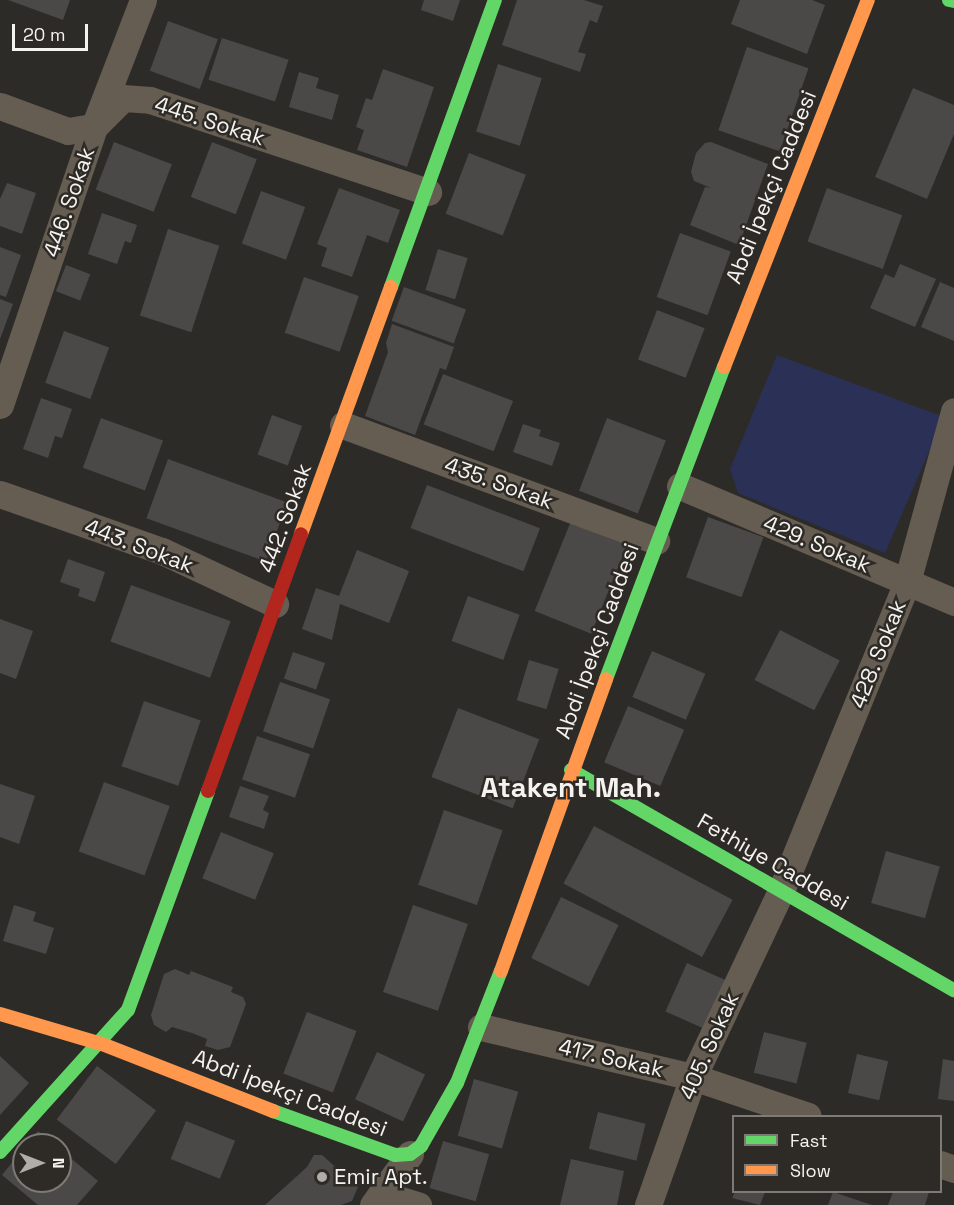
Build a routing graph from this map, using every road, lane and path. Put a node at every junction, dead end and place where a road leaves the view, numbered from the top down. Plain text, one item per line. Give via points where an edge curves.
1 (143, 0) edge
2 (495, 0) edge
3 (868, 0) edge
4 (949, 0) edge
5 (954, 2) edge
6 (0, 106) edge
7 (94, 127) junction
8 (428, 192) junction
9 (0, 405) edge
10 (953, 418) edge
11 (343, 425) junction
12 (680, 486) junction
13 (0, 494) edge
14 (656, 542) junction
15 (907, 582) junction
16 (954, 602) edge
17 (275, 604) junction
18 (571, 770) junction
19 (781, 891) junction
20 (954, 990) edge
21 (0, 1014) edge
22 (481, 1027) junction
23 (102, 1044) junction
24 (693, 1077) junction
25 (805, 1115) edge
26 (0, 1152) edge
27 (410, 1154) junction
28 (379, 1201) edge
29 (418, 1205) edge
30 (648, 1205) edge

1 - 7 street, 446. Sokak
2 - 8 street, 442. Sokak
3 - 12 street, Abdi İpekçi Caddesi via 733,338
4 - 5 street
6 - 7 street via 68,131
7 - 8 street, 445. Sokak via 123,98 150,100
7 - 9 street, 446. Sokak
8 - 11 street, 442. Sokak
10 - 15 street, 428. Sokak
11 - 14 street, 435. Sokak
11 - 17 street, 442. Sokak
12 - 14 street, Abdi İpekçi Caddesi
12 - 15 street, 429. Sokak
13 - 17 street, 443. Sokak via 162,551
14 - 18 street, Abdi İpekçi Caddesi
15 - 16 street, 429. Sokak
15 - 19 street, 428. Sokak
17 - 23 street, 442. Sokak via 128,1010
18 - 19 street, Fethiye Caddesi
18 - 22 street, Abdi İpekçi Caddesi
19 - 20 street, Fethiye Caddesi
19 - 24 street, 405. Sokak
21 - 23 street, Abdi İpekçi Caddesi
22 - 24 street, 417. Sokak
22 - 27 street, Abdi İpekçi Caddesi via 457,1083 421,1146
23 - 26 street, 442. Sokak
23 - 27 street, Abdi İpekçi Caddesi via 326,1132 395,1155
24 - 25 street, 417. Sokak
24 - 30 street, 405. Sokak
27 - 28 street
28 - 29 street

